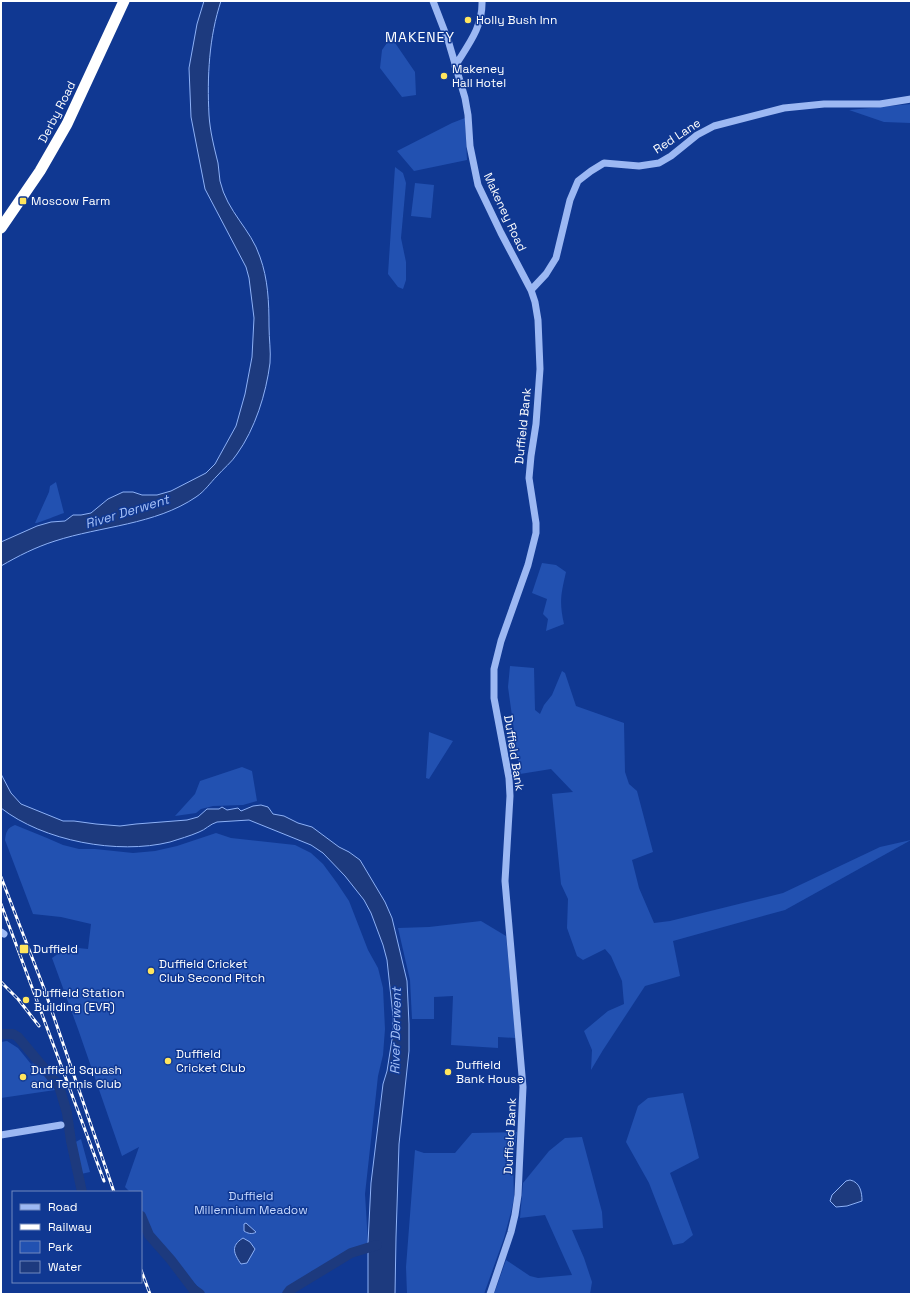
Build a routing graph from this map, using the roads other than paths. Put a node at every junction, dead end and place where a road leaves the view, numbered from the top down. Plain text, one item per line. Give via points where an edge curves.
1 (124, 1) edge
2 (433, 1) edge
3 (482, 1) edge
4 (455, 66) junction
5 (911, 99) edge
6 (1, 228) edge
7 (531, 290) junction
8 (61, 1125) dead end
9 (1, 1135) edge
10 (490, 1294) edge

1 - 6 highway, Derby Road via 66,124 40,171
2 - 4 street, Makeney Road
3 - 4 street via 476,34
4 - 7 street, Makeney Road via 467,108 470,146 478,185
5 - 7 street, Red Lane via 880,104 824,104 784,108 714,126 697,135 659,163 639,166 604,163 578,181 570,200 556,258
7 - 10 street, Duffield Bank via 538,320 540,369 529,478 536,533 528,566 496,656 493,682 509,778 505,882 523,1087 516,1215
8 - 9 street

